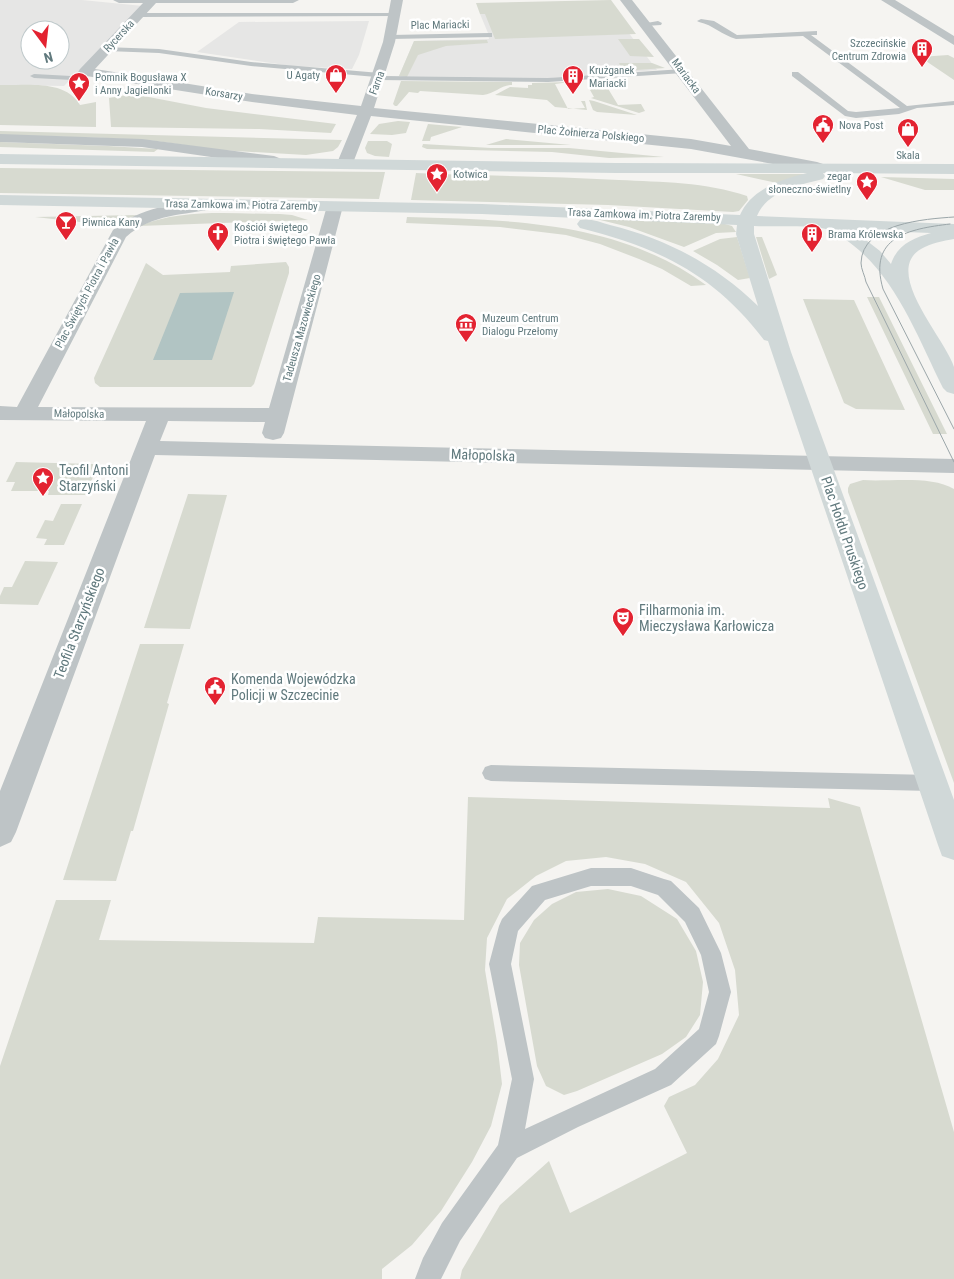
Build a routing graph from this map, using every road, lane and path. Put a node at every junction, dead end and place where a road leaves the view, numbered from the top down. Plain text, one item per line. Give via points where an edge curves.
1 (118, 0) edge
2 (153, 0) edge
3 (293, 0) edge
4 (397, 0) edge
5 (626, 0) edge
6 (887, 0) edge
7 (139, 15) junction
8 (395, 15) junction
9 (701, 21) dead end
10 (814, 33) dead end
11 (805, 34) junction
12 (489, 35) dead end
13 (392, 37) junction
14 (952, 39) edge
15 (107, 48) junction
16 (682, 70) junction
17 (85, 72) junction
18 (795, 74) dead end
19 (34, 76) dead end
20 (380, 77) junction
21 (954, 103) edge
22 (906, 109) junction
23 (364, 112) junction
24 (0, 138) edge
25 (744, 153) junction
26 (0, 159) edge
27 (278, 162) junction
28 (345, 163) junction
29 (594, 167) junction
30 (817, 167) junction
31 (918, 169) junction
32 (954, 169) edge
33 (727, 183) dead end
34 (749, 189) dead end
35 (766, 195) junction
36 (0, 200) edge
37 (113, 203) junction
38 (210, 204) junction
39 (335, 206) junction
40 (482, 209) junction
41 (0, 210) edge
42 (745, 219) junction
43 (833, 224) junction
44 (954, 229) edge
45 (954, 234) edge
46 (908, 302) junction
47 (781, 352) junction
48 (954, 388) edge
49 (0, 413) edge
50 (24, 413) junction
51 (159, 415) junction
52 (278, 415) junction
53 (146, 448) junction
54 (268, 450) junction
55 (820, 464) junction
56 (954, 466) edge
57 (492, 773) dead end
58 (932, 783) junction
59 (0, 832) edge
60 (954, 845) edge
61 (509, 1150) junction
62 (428, 1279) edge

1 - 2 street
2 - 3 street
2 - 7 street, Rycerska
4 - 8 street, Farna
5 - 16 street, Mariacka via 651,23
6 - 14 street
7 - 8 lane
7 - 15 street, Rycerska
8 - 13 street, Farna
9 - 11 lane via 716,23 736,37
10 - 11 lane
11 - 22 lane
12 - 13 lane, Plac Mariacki
13 - 20 street, Farna
15 - 17 street, Rycerska
15 - 20 lane via 159,51
16 - 20 lane via 548,80
16 - 25 street, Mariacka
17 - 19 lane via 72,78
17 - 23 street, Korsarzy via 241,97
18 - 22 lane via 845,113
20 - 23 street, Farna
21 - 22 lane
23 - 25 street, Plac Żołnierza Polskiego via 660,141
23 - 28 street, Farna
24 - 27 street via 142,143
25 - 30 street, Plac Żołnierza Polskiego
26 - 27 main road
27 - 28 main road
28 - 29 main road
29 - 30 main road, Plac Żołnierza Polskiego
29 - 33 main road via 668,173
30 - 31 main road, Plac Żołnierza Polskiego
31 - 32 main road, Plac Żołnierza Polskiego
31 - 35 main road, Plac Żołnierza Polskiego via 813,176
34 - 35 main road
35 - 42 main road, Plac Żołnierza Polskiego
35 - 43 main road
36 - 37 main road, Trasa Zamkowa im. Piotra Zaremby
37 - 38 main road, Trasa Zamkowa im. Piotra Zaremby
37 - 41 main road
38 - 39 main road, Trasa Zamkowa im. Piotra Zaremby
38 - 50 street, Plac Świętych Piotra i Pawła via 159,213 128,225 119,234
39 - 40 main road, Trasa Zamkowa im. Piotra Zaremby
39 - 52 street, Tadeusza Mazowieckiego
40 - 42 main road, Trasa Zamkowa im. Piotra Zaremby
40 - 47 main road, Trasa Zamkowa im. Piotra Zaremby via 546,216 595,226 656,245 689,260 716,278 745,304
42 - 43 main road
42 - 47 main road, Plac Hołdu Pruskiego via 745,234
43 - 44 main road
43 - 46 main road via 866,246
45 - 46 main road via 922,242 902,257 898,274
46 - 48 main road
47 - 55 main road, Plac Hołdu Pruskiego
49 - 50 street, Małopolska
50 - 51 street, Małopolska
51 - 52 street, Małopolska
51 - 53 street, Teofila Starzyńskiego
52 - 54 street, Tadeusza Mazowieckiego
53 - 54 street, Małopolska
53 - 59 street, Teofila Starzyńskiego
54 - 55 street, Małopolska
55 - 56 street, Plac Hołdu Pruskiego
55 - 58 main road, Plac Hołdu Pruskiego
57 - 58 lane
58 - 60 main road, Plac Hołdu Pruskiego
61 - 61 lane via 663,1077 708,1036 720,992 711,953 692,915 664,888 630,877 591,877 539,893 509,926 500,964 522,1079
61 - 62 lane via 451,1232

